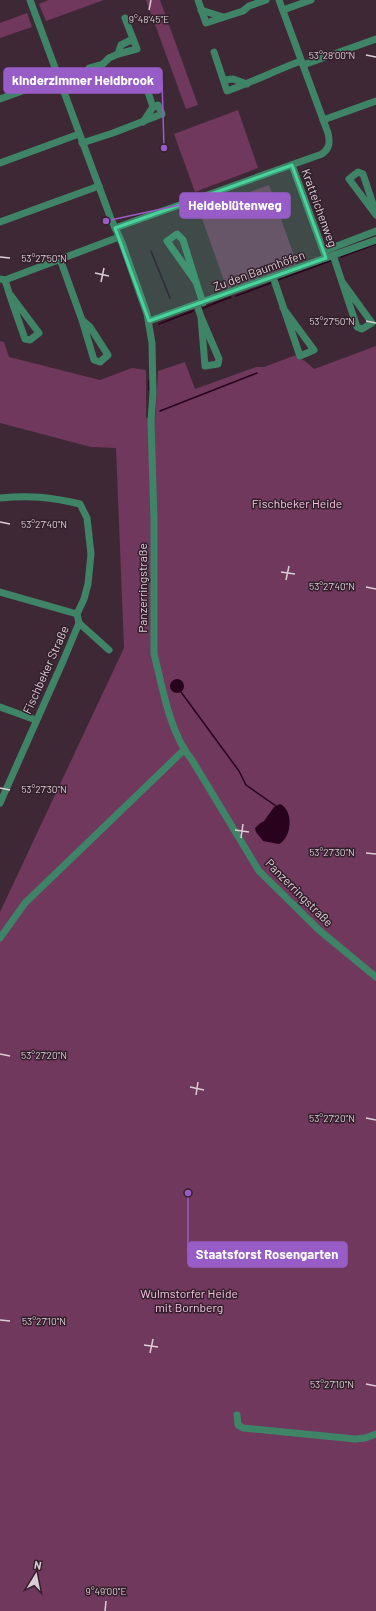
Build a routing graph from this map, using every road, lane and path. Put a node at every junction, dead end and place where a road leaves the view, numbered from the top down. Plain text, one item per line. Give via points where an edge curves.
1 (30, 0) edge
2 (198, 0) edge
3 (266, 0) edge
4 (279, 0) edge
5 (311, 0) edge
6 (248, 3) edge
7 (283, 10) junction
8 (125, 18) dead end
9 (133, 39) junction
10 (376, 39) edge
11 (214, 52) dead end
12 (118, 54) junction
13 (302, 63) junction
14 (143, 77) dead end
15 (59, 80) junction
16 (224, 80) junction
17 (247, 84) junction
18 (0, 99) edge
19 (376, 101) edge
20 (153, 107) junction
21 (323, 120) junction
22 (143, 122) junction
23 (79, 134) junction
24 (82, 143) junction
25 (0, 163) edge
26 (292, 165) junction
27 (99, 186) junction
28 (376, 214) edge
29 (0, 222) edge
30 (115, 228) junction
31 (376, 231) edge
32 (119, 237) junction
33 (376, 240) edge
34 (328, 255) junction
35 (60, 259) junction
36 (273, 277) junction
37 (2, 279) edge
38 (196, 282) junction
39 (343, 283) junction
40 (9, 293) junction
41 (200, 304) junction
42 (284, 308) junction
43 (201, 317) junction
44 (82, 320) junction
45 (149, 321) junction
46 (0, 498) edge
47 (0, 592) edge
48 (77, 614) junction
49 (78, 623) junction
50 (109, 650) dead end
51 (0, 707) edge
52 (36, 720) junction
53 (184, 750) junction
54 (0, 803) edge
55 (0, 938) edge
56 (376, 977) edge
57 (237, 1415) dead end
58 (376, 1434) edge

1 - 15 street, Panzerringstraße
2 - 6 street via 206,23 243,10
3 - 6 street
4 - 7 street
5 - 7 street
7 - 13 street
8 - 9 street
9 - 12 street via 122,46
9 - 12 street via 137,49
10 - 13 street
11 - 16 street
12 - 15 street via 103,64 89,68 86,72
13 - 17 street via 271,72
13 - 21 street
14 - 20 street
15 - 18 street
15 - 23 street, Panzerringstraße
16 - 17 street via 233,79
16 - 17 street via 227,90
19 - 21 street
20 - 22 street
20 - 22 street via 158,105 162,114
21 - 26 street via 329,139 328,148 322,154
22 - 24 street
23 - 24 street, Panzerringstraße
23 - 25 street
24 - 27 street, Panzerringstraße
26 - 30 street
26 - 34 street, Kratteichenweg
27 - 29 street
27 - 30 street, Panzerringstraße
28 - 28 street via 363,174 358,172 349,179
30 - 32 street, Panzerringstraße
31 - 34 street, Zu den Baumhöfen
32 - 35 street
32 - 45 street, Panzerringstraße
33 - 34 street, Zu den Baumhöfen
34 - 36 street, Zu den Baumhöfen
34 - 39 street, Kratteichenweg
35 - 37 street
35 - 44 street
36 - 41 street, Zu den Baumhöfen
36 - 42 street
37 - 40 street
38 - 38 street via 167,241 177,234 183,240
38 - 41 street
39 - 39 street via 357,327 362,329 372,323
40 - 40 street via 25,338 30,340 39,333
41 - 43 street
41 - 45 street, Zu den Baumhöfen
42 - 42 street via 300,356 314,350 310,344
43 - 43 street via 205,366 218,364 219,359
44 - 44 street via 94,360 100,362 108,355
45 - 53 street, Panzerringstraße via 154,393 151,421 154,654 170,714
46 - 48 street, Fischbeker Straße via 49,497 80,504 87,518 92,554 88,584
47 - 48 street
48 - 49 street, Fischbeker Straße
49 - 50 street
49 - 52 street, Fischbeker Straße
51 - 52 street
52 - 54 street, Fischbeker Straße
53 - 55 street via 25,903
53 - 56 street, Panzerringstraße via 259,871 319,930
57 - 58 street via 238,1425 243,1428 355,1439

